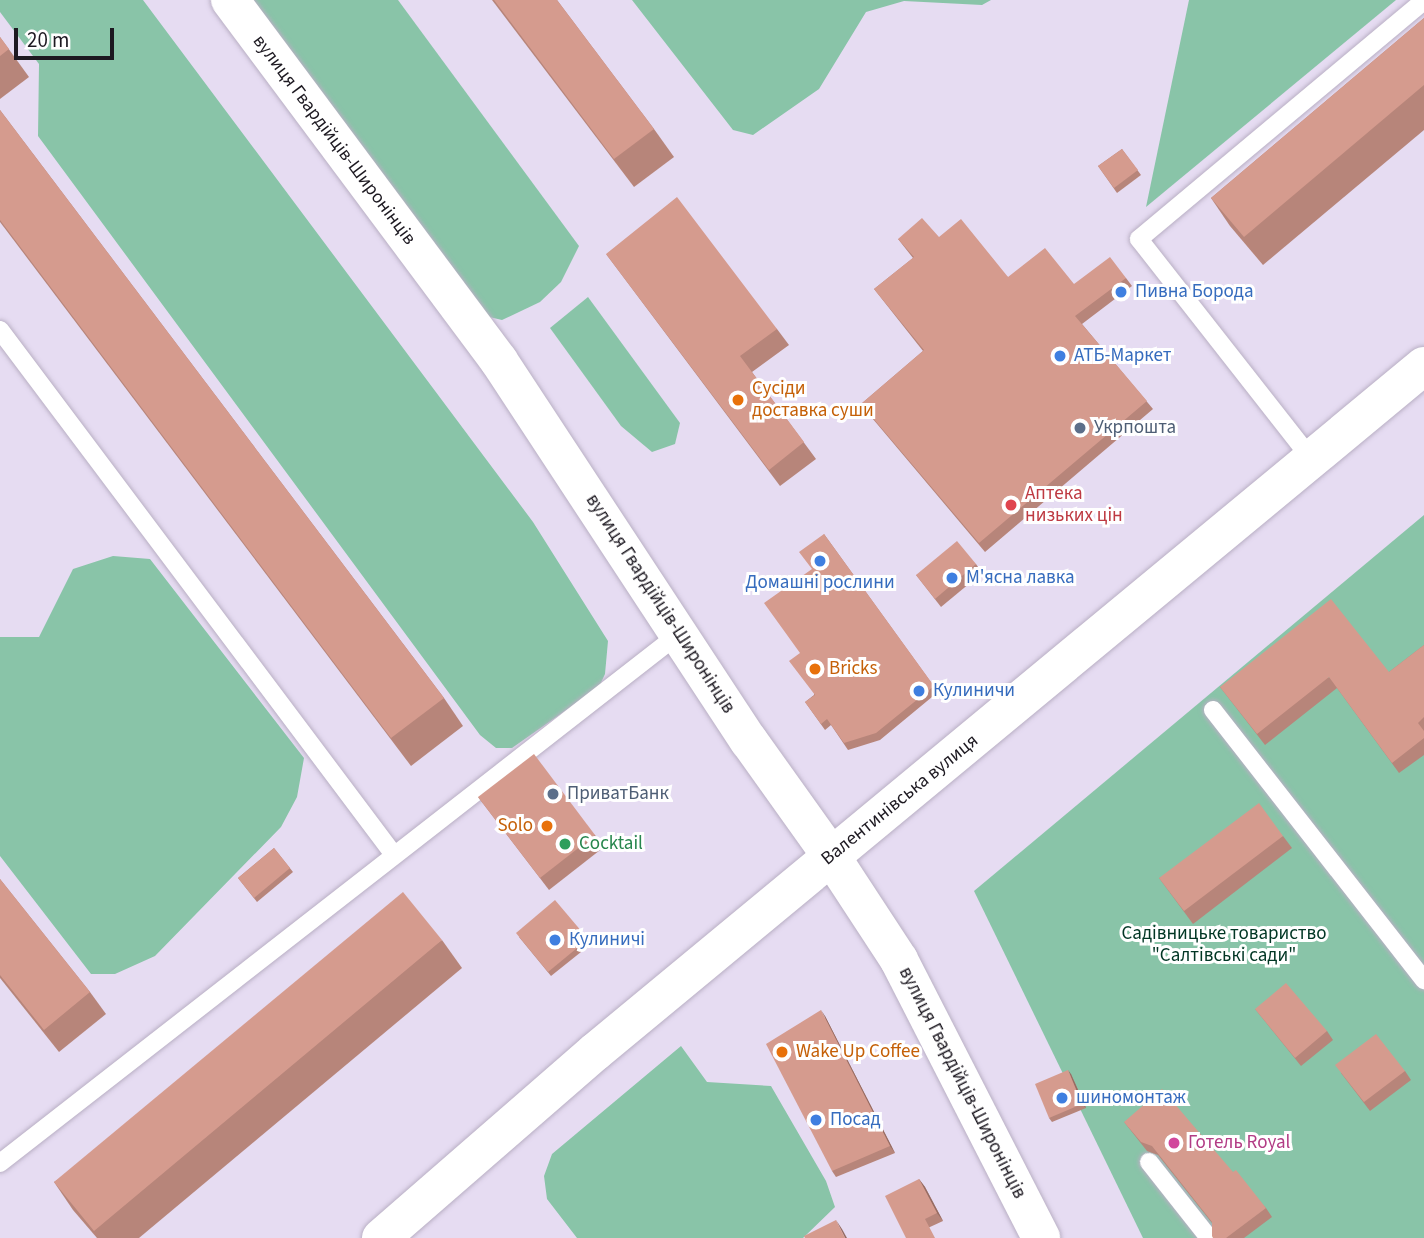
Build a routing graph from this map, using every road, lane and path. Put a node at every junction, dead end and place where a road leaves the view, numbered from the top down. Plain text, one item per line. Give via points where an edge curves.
1 (230, 0) edge
2 (1424, 1) edge
3 (0, 330) edge
4 (1424, 366) edge
5 (1314, 461) junction
6 (680, 633) junction
7 (1213, 710) dead end
8 (394, 855) junction
9 (831, 856) junction
10 (1424, 980) edge
11 (1149, 1162) edge
12 (0, 1163) edge
13 (381, 1238) edge
14 (1041, 1238) edge
15 (1209, 1238) edge

1 - 6 main road, вулиця Гвардійців-Широнінців via 499,361
2 - 5 lane via 1139,239
3 - 8 lane
4 - 5 main road, Валентинівська вулиця
5 - 9 main road, Валентинівська вулиця
6 - 8 lane
6 - 9 main road, вулиця Гвардійців-Широнінців
7 - 10 lane
8 - 12 lane
9 - 13 main road, Валентинівська вулиця
9 - 14 main road, вулиця Гвардійців-Широнінців via 899,960
11 - 15 lane

